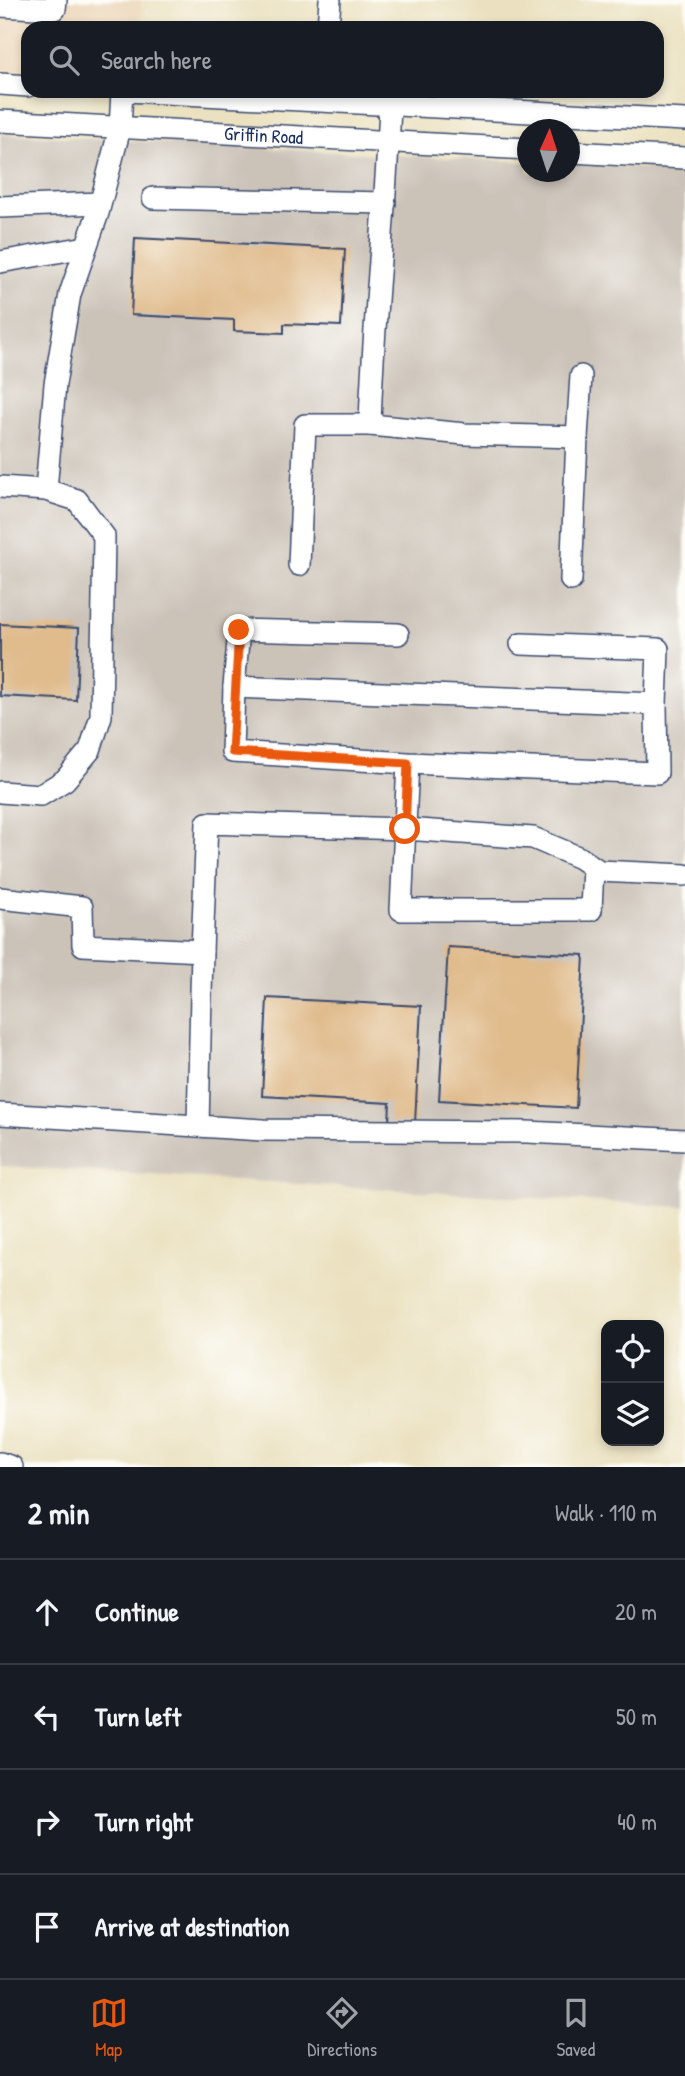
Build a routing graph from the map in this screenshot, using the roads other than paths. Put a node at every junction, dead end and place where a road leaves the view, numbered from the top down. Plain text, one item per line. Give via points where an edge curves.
1 (56, 0) edge
2 (330, 0) edge
3 (0, 6) edge
4 (328, 21) edge
5 (0, 84) edge
6 (21, 86) edge
7 (122, 98) edge
8 (324, 98) edge
9 (339, 98) edge
10 (390, 105) junction
11 (685, 120) edge
12 (0, 121) edge
13 (120, 128) junction
14 (322, 139) junction
15 (389, 142) junction
16 (517, 148) edge
17 (580, 153) edge
18 (685, 158) edge
19 (153, 198) dead end
20 (100, 203) junction
21 (385, 203) junction
22 (0, 206) edge
23 (86, 247) junction
24 (0, 262) edge
25 (581, 376) dead end
26 (370, 425) junction
27 (577, 437) junction
28 (0, 487) edge
29 (46, 490) junction
30 (299, 565) dead end
31 (571, 580) dead end
32 (397, 634) dead end
33 (521, 644) dead end
34 (234, 687) junction
35 (656, 704) junction
36 (408, 763) junction
37 (0, 792) edge
38 (405, 829) junction
39 (593, 867) junction
40 (685, 875) edge
41 (0, 898) edge
42 (202, 951) junction
43 (0, 1114) edge
44 (198, 1126) junction
45 (685, 1140) edge
46 (0, 1463) edge
47 (12, 1467) edge

1 - 3 street via 55,9
2 - 4 street
5 - 6 street
7 - 13 street
8 - 14 street
9 - 10 street, Griffin Road
10 - 11 street, Griffin Road
10 - 15 street
12 - 13 street, Griffin Road
13 - 14 street, Griffin Road
13 - 20 street
14 - 15 street, Griffin Road
15 - 16 street, Griffin Road
15 - 21 street
17 - 18 street
19 - 21 street
20 - 22 street
20 - 23 street
21 - 26 street via 372,343
23 - 24 street
23 - 29 street via 70,294 55,383
25 - 27 street
26 - 27 street
26 - 30 street via 305,425
27 - 31 street
28 - 29 street
29 - 37 street via 77,500 104,536 102,716 90,750 65,780 41,795
32 - 34 street via 239,630
33 - 35 street via 658,649
34 - 35 street
34 - 36 street via 232,752
35 - 36 street via 657,773
36 - 38 street
38 - 39 street via 533,838
38 - 39 street via 401,910 591,910
38 - 42 street via 207,823
39 - 40 street
41 - 42 street via 82,907 83,945
42 - 44 street
43 - 44 street
44 - 45 street
46 - 47 street

